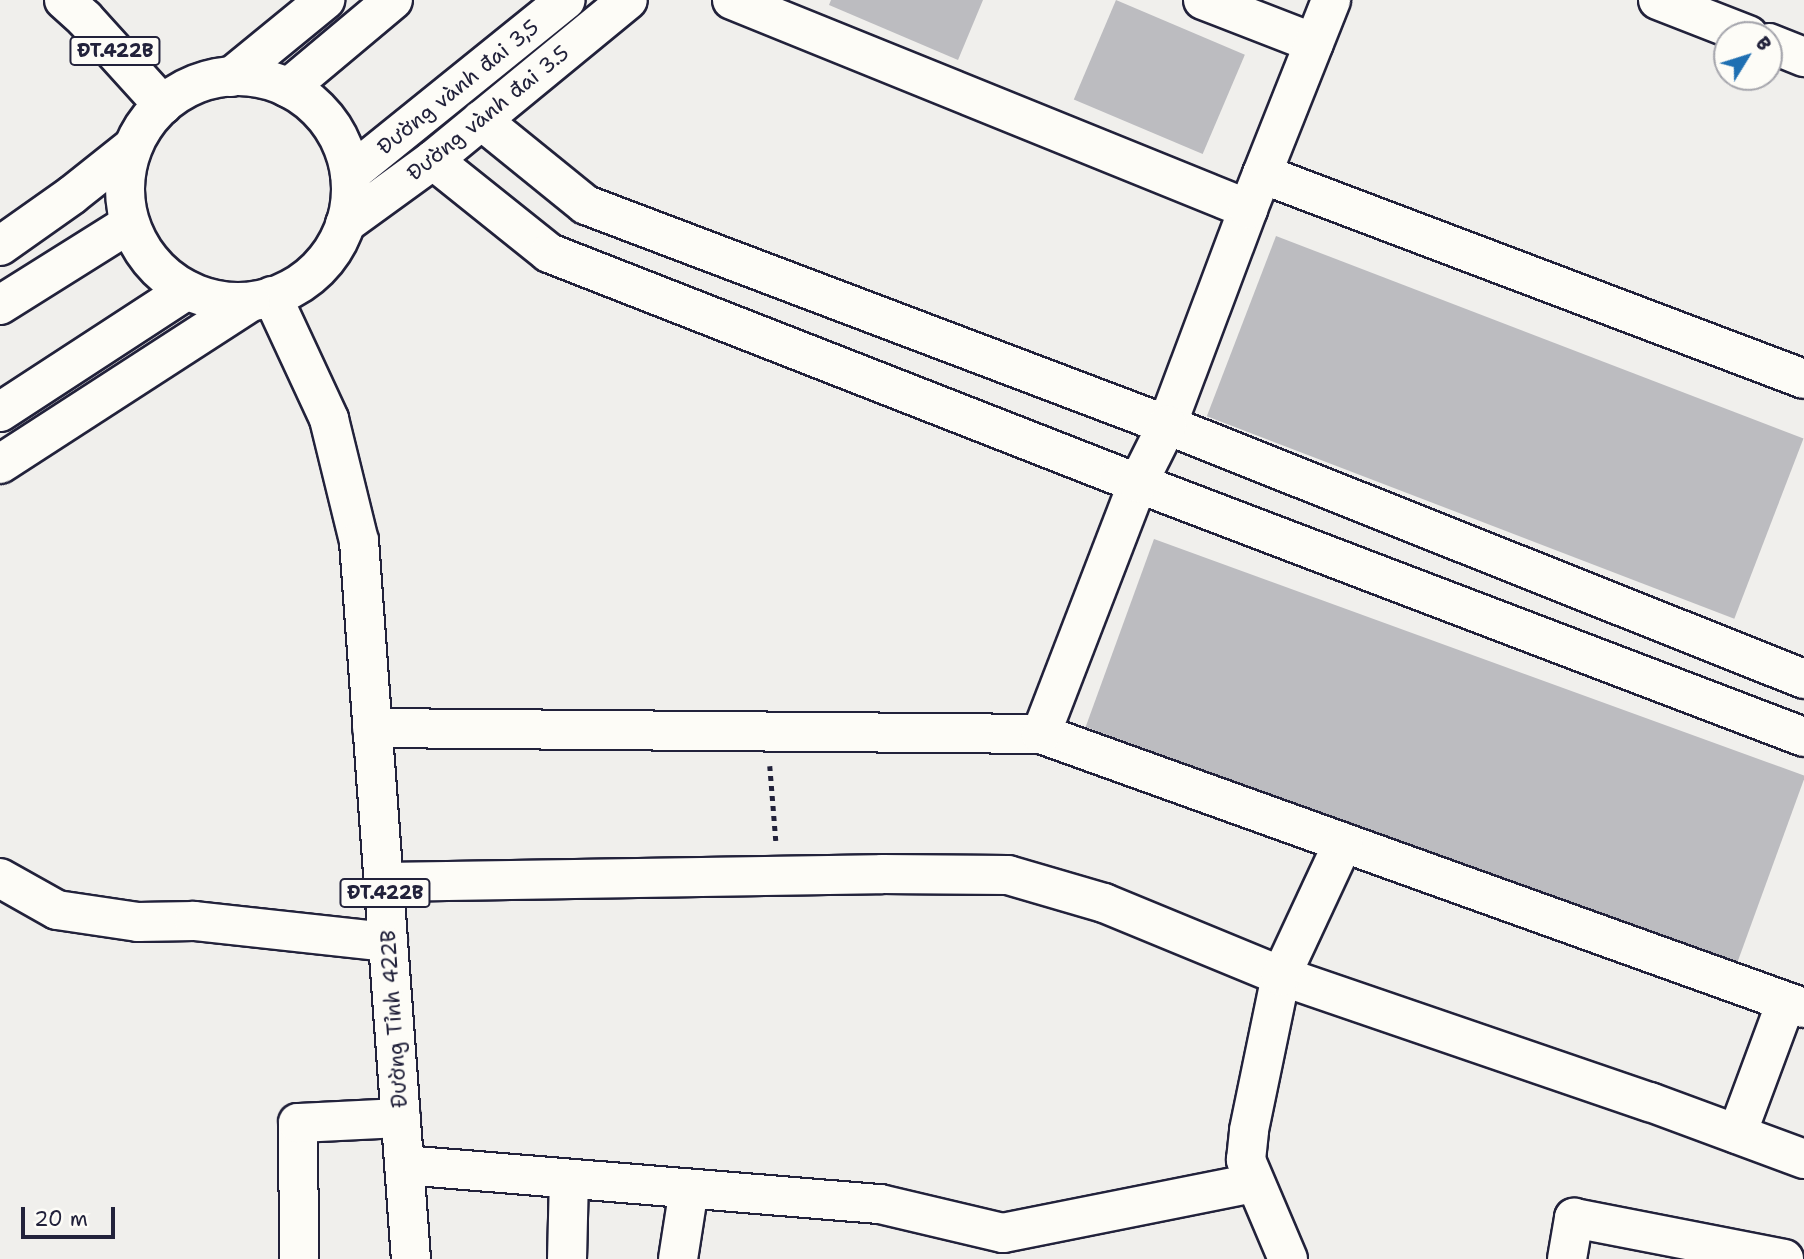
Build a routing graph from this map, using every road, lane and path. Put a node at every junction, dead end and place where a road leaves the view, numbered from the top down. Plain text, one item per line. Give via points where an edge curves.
1 (64, 0) edge
2 (325, 0) edge
3 (393, 0) edge
4 (565, 0) edge
5 (628, 0) edge
6 (732, 0) edge
7 (1203, 0) edge
8 (1331, 0) edge
9 (1670, 2) edge
10 (791, 12) edge
11 (1715, 21) edge
12 (1314, 43) junction
13 (1783, 49) edge
14 (1804, 57) edge
15 (231, 77) junction
16 (288, 88) junction
17 (163, 105) junction
18 (481, 120) junction
19 (131, 148) junction
20 (433, 160) junction
21 (350, 174) junction
22 (1262, 174) junction
23 (569, 190) junction
24 (1248, 209) junction
25 (130, 224) junction
26 (345, 224) junction
27 (524, 233) junction
28 (0, 246) edge
29 (187, 290) junction
30 (261, 299) junction
31 (0, 305) edge
32 (1804, 379) edge
33 (0, 412) edge
34 (1167, 425) junction
35 (0, 464) edge
36 (1138, 483) junction
37 (1804, 679) edge
38 (372, 728) junction
39 (767, 732) junction
40 (1041, 734) junction
41 (1804, 737) edge
42 (1343, 843) junction
43 (779, 877) junction
44 (0, 878) edge
45 (384, 883) junction
46 (388, 942) junction
47 (1281, 976) junction
48 (1795, 1005) edge
49 (401, 1118) junction
50 (1737, 1134) junction
51 (1804, 1159) edge
52 (404, 1165) junction
53 (569, 1179) junction
54 (1254, 1183) junction
55 (689, 1189) junction
56 (299, 1259) edge
57 (411, 1259) edge
58 (567, 1259) edge
59 (678, 1259) edge
60 (1288, 1259) edge
61 (1567, 1259) edge
62 (1784, 1259) edge

1 - 17 street, ĐT.422B
2 - 15 street
3 - 16 street
4 - 21 street, Đường vành đai 3,5
5 - 18 street, Đường vành đai 3.5
6 - 10 street
7 - 12 street
8 - 12 street
9 - 11 street
10 - 24 street
12 - 22 street
13 - 14 street
15 - 16 street via 254,77
15 - 17 street via 217,77 181,90
16 - 21 street via 317,109 339,139
17 - 19 street via 151,115
18 - 20 street, Đường vành đai 3.5
18 - 23 street
19 - 25 street via 124,186
19 - 28 street
20 - 26 street, Đường vành đai 3.5
20 - 27 street
21 - 26 street
22 - 24 street
22 - 32 street
23 - 27 street
23 - 34 street via 586,205
24 - 34 street
25 - 29 street via 148,258
25 - 31 street
26 - 30 street via 337,244 315,273 285,293
27 - 36 street via 549,253
29 - 30 street via 211,300
29 - 33 street
30 - 35 street
30 - 38 street, Đường Tỉnh 422B / ĐT.422B via 330,419 356,528
34 - 36 street
34 - 37 street
36 - 40 street
36 - 41 street
38 - 39 street
38 - 45 street, Đường Tỉnh 422B / ĐT.422B
39 - 40 street
39 - 43 path
40 - 42 street
42 - 47 street
42 - 48 street
43 - 45 street
43 - 47 street via 1008,876 1104,903
44 - 46 street via 57,910 138,922 194,921
45 - 46 street, Đường Tỉnh 422B / ĐT.422B
46 - 49 street, Đường Tỉnh 422B / ĐT.422B
47 - 50 street
47 - 54 street via 1249,1130 1246,1160
48 - 50 street
49 - 52 street, Đường Tỉnh 422B / ĐT.422B
49 - 56 street via 298,1123
50 - 51 street
52 - 53 street
52 - 57 street, Đường Tỉnh 422B / ĐT.422B
53 - 55 street
53 - 58 street
54 - 55 street via 1003,1233 880,1204
54 - 60 street
55 - 59 street
61 - 62 street via 1574,1218

